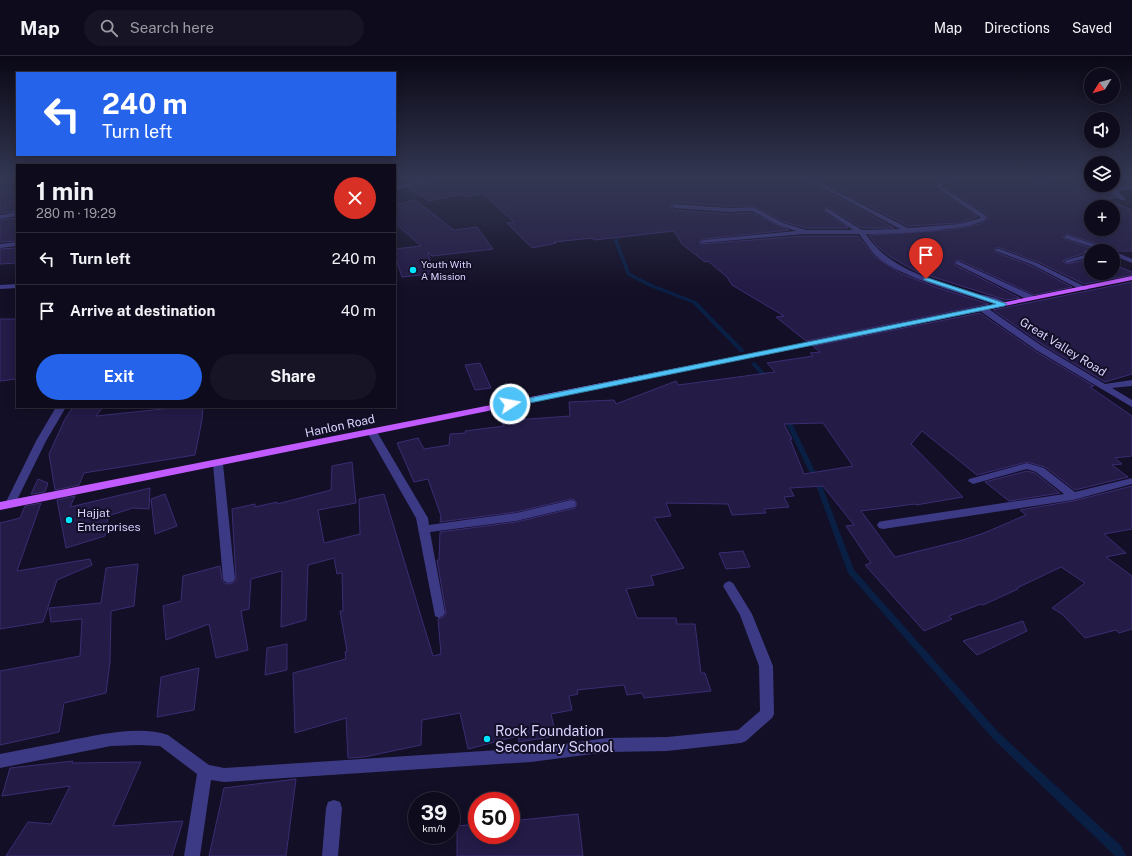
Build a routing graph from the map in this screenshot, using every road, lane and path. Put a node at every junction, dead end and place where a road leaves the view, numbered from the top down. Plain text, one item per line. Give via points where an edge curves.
1 (765, 215) edge
2 (834, 215) edge
3 (879, 215) edge
4 (981, 215) edge
5 (907, 230) junction
6 (804, 232) junction
7 (862, 233) junction
8 (1067, 237) dead end
9 (703, 242) dead end
10 (16, 244) edge
11 (1088, 244) edge
12 (0, 246) edge
13 (998, 250) dead end
14 (1084, 256) edge
15 (1120, 256) edge
16 (1067, 260) dead end
17 (1132, 261) edge
18 (958, 263) dead end
19 (1132, 278) edge
20 (16, 286) edge
21 (0, 287) edge
22 (1084, 288) junction
23 (1031, 298) junction
24 (1004, 304) junction
25 (983, 309) junction
26 (1132, 383) edge
27 (1103, 387) junction
28 (1132, 404) edge
29 (60, 408) edge
30 (372, 432) junction
31 (218, 464) junction
32 (973, 481) dead end
33 (1132, 481) edge
34 (1074, 496) junction
35 (571, 504) dead end
36 (5, 505) edge
37 (883, 525) dead end
38 (425, 529) junction
39 (229, 579) dead end
40 (730, 586) dead end
41 (439, 613) dead end
42 (0, 761) edge
43 (205, 771) junction
44 (334, 808) dead end
45 (192, 856) edge
46 (330, 856) edge

1 - 6 street
2 - 7 street
3 - 5 street
4 - 5 street via 984,218 970,224
5 - 7 street
6 - 7 street
6 - 9 street
7 - 24 street via 879,255 899,268
8 - 11 street
10 - 12 street
13 - 22 street via 1041,266
14 - 16 street
15 - 17 street
18 - 23 street
19 - 22 main road, Hanlon Road
20 - 21 street
22 - 23 main road, Hanlon Road
23 - 24 main road, Hanlon Road
24 - 25 main road, Hanlon Road
25 - 27 street, Great Valley Road via 1039,348
25 - 30 main road, Hanlon Road
26 - 27 street
27 - 28 street, Great Valley Road
29 - 36 street
30 - 31 main road, Hanlon Road
30 - 38 street via 419,512
31 - 36 main road, Hanlon Road
31 - 39 street
32 - 34 street via 1027,466 1040,470
33 - 34 street
34 - 37 street
35 - 38 street via 516,517
38 - 41 street
40 - 43 street via 746,614 766,666 767,714 741,736 667,744 608,745 531,755 224,775
42 - 43 street via 111,739 139,738 162,740
43 - 45 street
44 - 46 street

